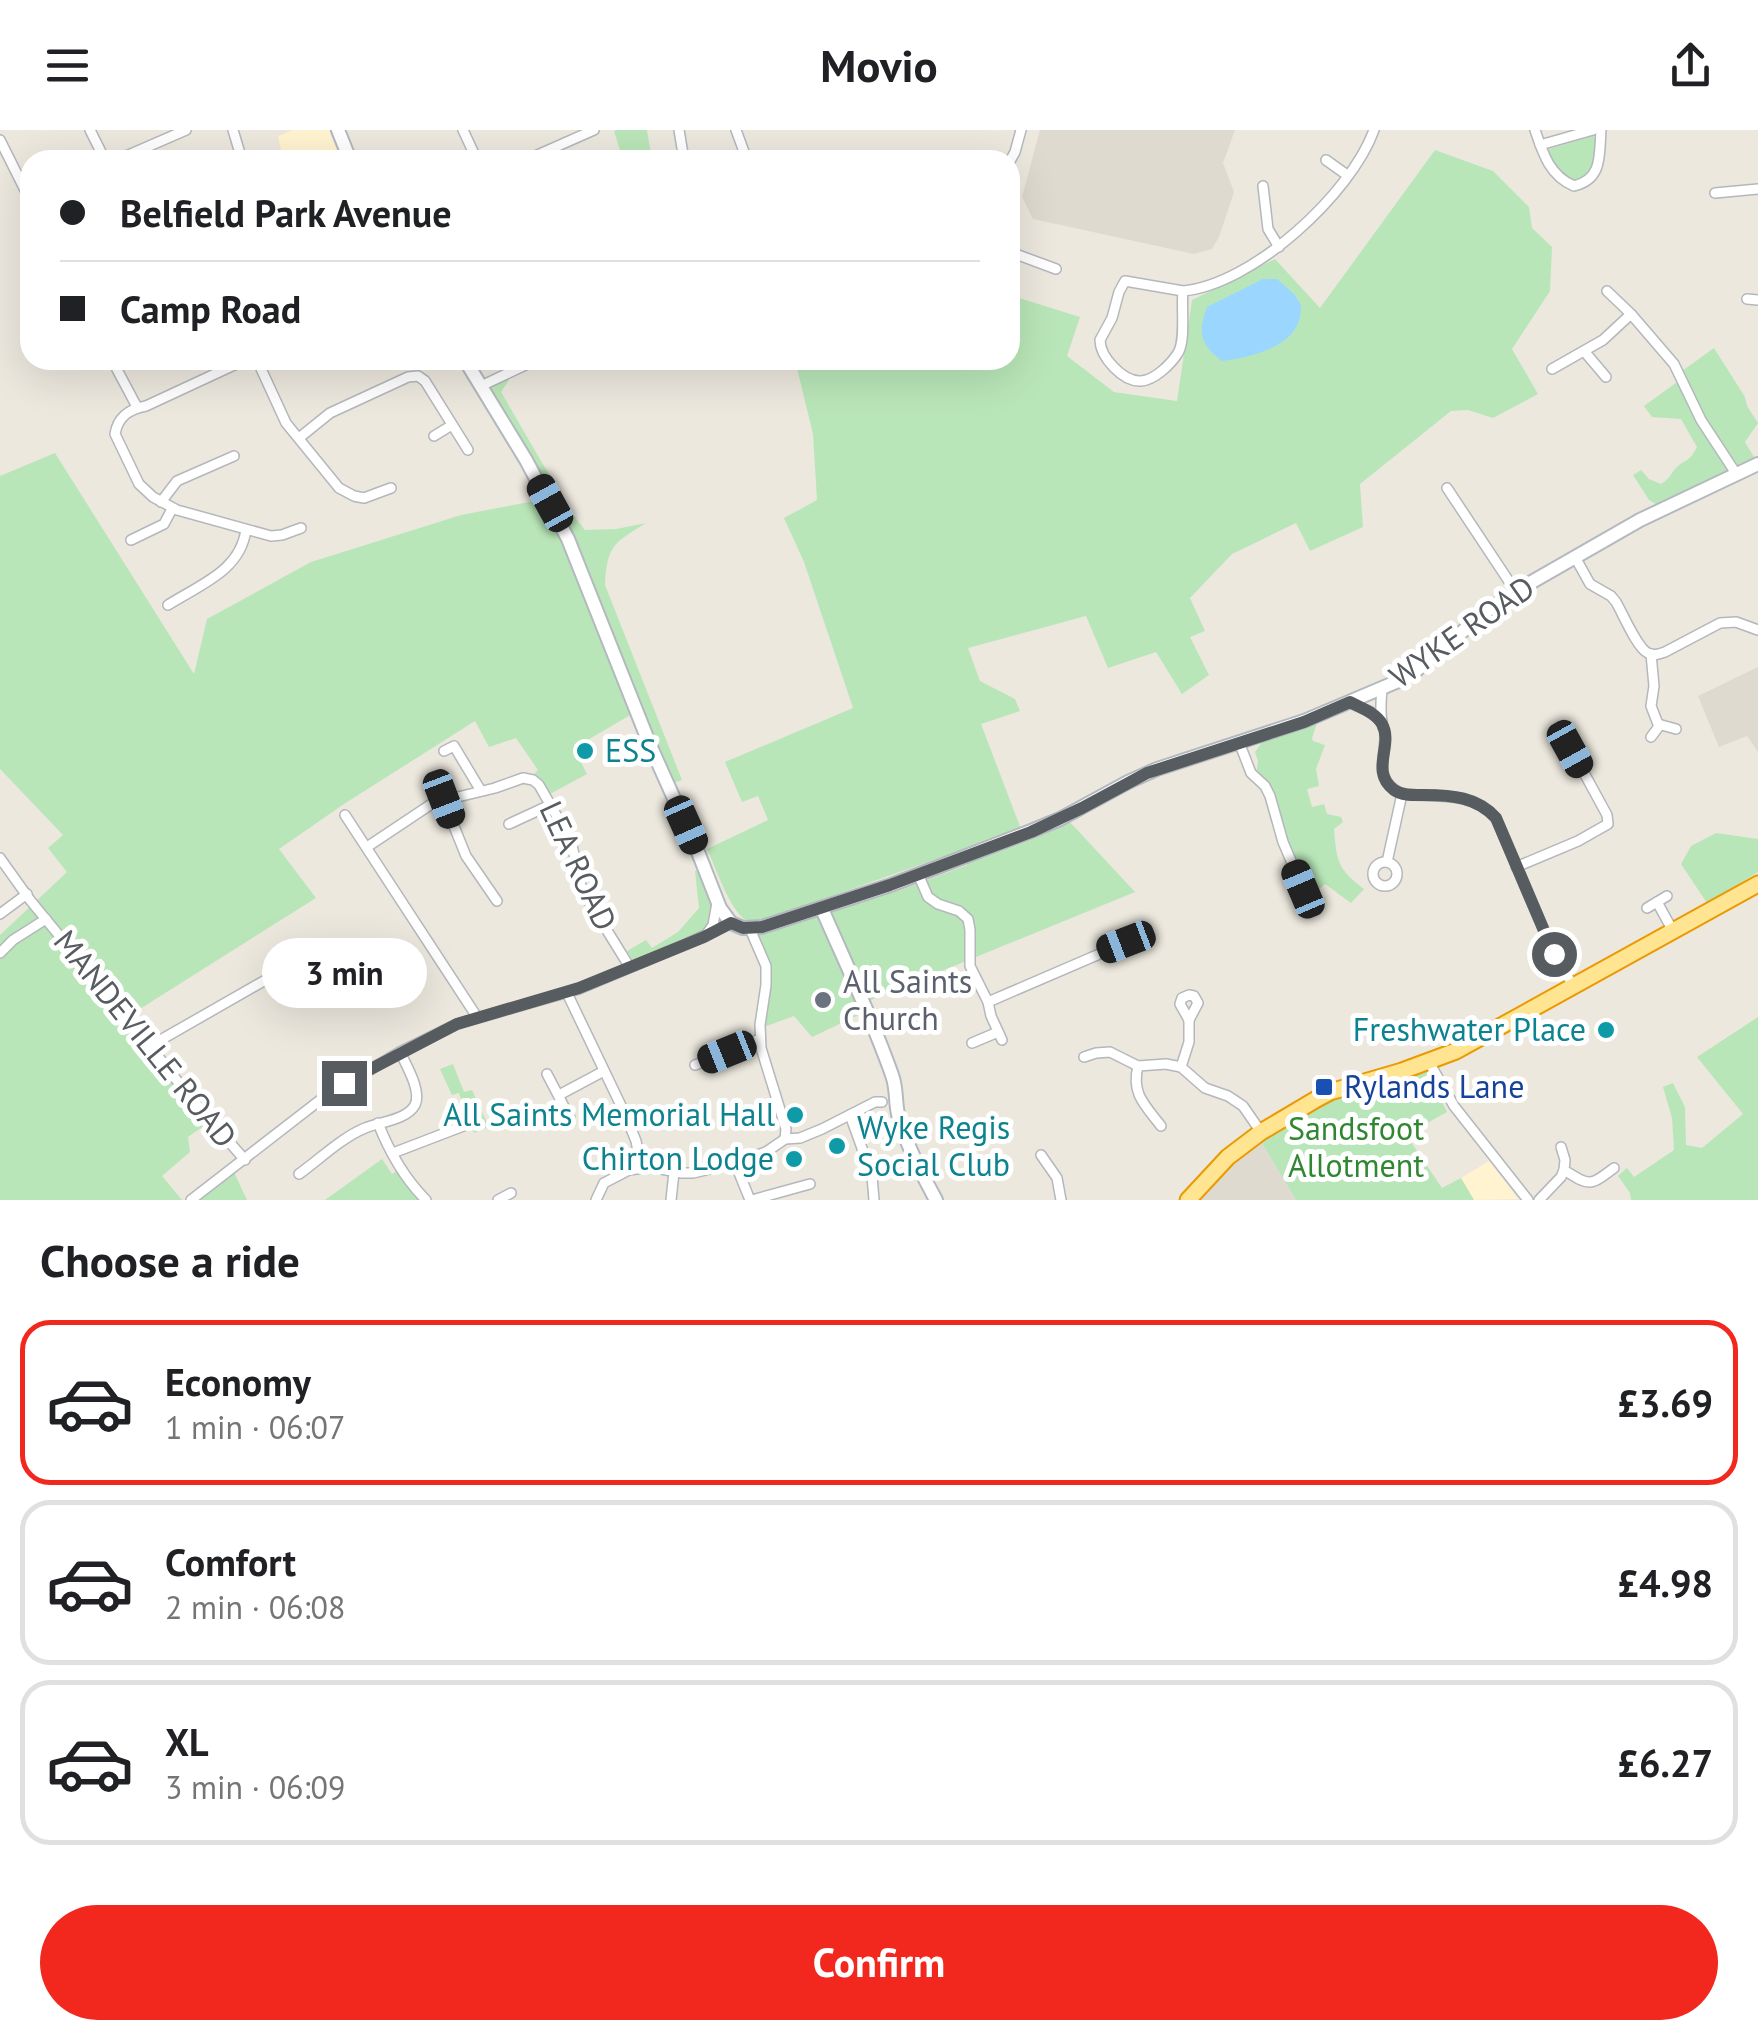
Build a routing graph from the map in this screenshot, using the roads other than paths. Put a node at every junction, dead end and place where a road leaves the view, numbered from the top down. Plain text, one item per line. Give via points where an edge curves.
1 (186, 130) edge
2 (594, 130) edge
3 (1374, 130) edge
4 (1535, 130) edge
5 (1593, 130) edge
6 (1602, 130) edge
7 (0, 140) edge
8 (1540, 146) junction
9 (140, 150) edge
10 (549, 150) edge
11 (1326, 160) dead end
12 (1348, 175) junction
13 (20, 179) edge
14 (1263, 186) dead end
15 (1758, 189) edge
16 (1715, 193) dead end
17 (1278, 247) junction
18 (1020, 256) edge
19 (1056, 269) dead end
20 (1182, 291) junction
21 (1608, 291) dead end
22 (1630, 314) junction
23 (1584, 350) junction
24 (1552, 369) dead end
25 (117, 370) edge
26 (213, 370) edge
27 (223, 370) edge
28 (262, 370) edge
29 (471, 370) edge
30 (515, 370) edge
31 (215, 374) junction
32 (1606, 378) dead end
33 (481, 386) junction
34 (137, 406) junction
35 (452, 425) junction
36 (434, 436) dead end
37 (299, 438) junction
38 (468, 450) dead end
39 (234, 456) dead end
40 (1758, 464) edge
41 (1736, 475) junction
42 (391, 488) dead end
43 (1447, 488) dead end
44 (161, 502) junction
45 (172, 509) junction
46 (301, 528) dead end
47 (246, 530) junction
48 (130, 540) dead end
49 (1575, 557) junction
50 (1516, 592) junction
51 (168, 604) dead end
52 (1758, 631) edge
53 (1757, 640) edge
54 (1651, 654) junction
55 (1382, 689) junction
56 (1350, 702) junction
57 (1382, 722) junction
58 (1660, 726) junction
59 (1676, 729) dead end
60 (1651, 737) dead end
61 (1239, 742) junction
62 (1570, 749) dead end
63 (444, 751) dead end
64 (481, 791) junction
65 (1402, 794) junction
66 (444, 799) junction
67 (550, 805) junction
68 (345, 815) dead end
69 (509, 824) dead end
70 (366, 847) junction
71 (0, 858) edge
72 (1387, 862) dead end
73 (1516, 866) junction
74 (918, 874) junction
75 (1758, 884) edge
76 (1303, 889) dead end
77 (27, 894) junction
78 (498, 900) dead end
79 (718, 903) junction
80 (1647, 908) dead end
81 (822, 909) junction
82 (0, 914) edge
83 (46, 918) junction
84 (731, 923) junction
85 (750, 929) junction
86 (1673, 930) junction
87 (704, 937) junction
88 (1126, 942) dead end
89 (0, 953) edge
90 (320, 966) dead end
91 (629, 966) junction
92 (1574, 987) junction
93 (567, 993) junction
94 (988, 1002) junction
95 (477, 1018) junction
96 (1189, 1020) dead end
97 (760, 1039) junction
98 (972, 1043) dead end
99 (150, 1046) junction
100 (400, 1052) junction
101 (1084, 1057) dead end
102 (1429, 1062) junction
103 (694, 1065) dead end
104 (1138, 1066) junction
105 (1180, 1067) junction
106 (604, 1072) junction
107 (548, 1074) dead end
108 (559, 1095) junction
109 (882, 1102) dead end
110 (850, 1115) junction
111 (570, 1118) dead end
112 (378, 1123) junction
113 (466, 1126) dead end
114 (1161, 1126) dead end
115 (1261, 1132) junction
116 (785, 1139) junction
117 (1560, 1147) dead end
118 (393, 1153) junction
119 (1041, 1155) dead end
120 (245, 1160) junction
121 (735, 1163) junction
122 (641, 1166) junction
123 (1614, 1168) dead end
124 (1564, 1170) junction
125 (674, 1172) junction
126 (300, 1174) dead end
127 (810, 1184) dead end
128 (511, 1192) dead end
129 (192, 1200) edge
130 (426, 1200) edge
131 (498, 1200) edge
132 (596, 1200) edge
133 (671, 1200) edge
134 (751, 1200) edge
135 (874, 1200) edge
136 (936, 1200) edge
137 (1061, 1200) edge
138 (1188, 1200) edge
139 (1528, 1200) edge
140 (1539, 1200) edge

1 - 9 street
2 - 10 street
3 - 12 street
4 - 8 street
5 - 8 street
6 - 8 street via 1588,183 1574,186 1560,178
7 - 13 street
11 - 12 street
12 - 17 street
14 - 17 street via 1268,229
15 - 16 street
17 - 20 street via 1210,285
18 - 19 street
20 - 20 street via 1180,349 1165,368 1142,381 1111,365 1100,340 1125,281
21 - 22 street
22 - 23 street
22 - 41 street via 1674,364
23 - 24 street
23 - 32 street
25 - 34 street
26 - 31 street
27 - 31 street
28 - 37 street
29 - 33 main road
30 - 33 street
31 - 34 street
33 - 79 main road via 568,538
34 - 44 street via 115,434 139,484
35 - 36 street
35 - 37 street via 424,379 413,376 330,413
35 - 38 street
37 - 42 street via 346,493 368,498
39 - 44 street via 177,481
40 - 41 main road, WYKE ROAD
41 - 49 main road, WYKE ROAD
43 - 50 street
44 - 45 street
45 - 47 street
45 - 48 street via 164,524
46 - 47 street via 275,536
47 - 51 street via 233,562
49 - 50 main road, WYKE ROAD
49 - 54 street
50 - 55 main road, WYKE ROAD
52 - 53 street
52 - 54 street via 1720,622
54 - 58 street via 1651,706
55 - 56 main road, WYKE ROAD
55 - 57 street
56 - 57 street
56 - 61 main road, WYKE ROAD
57 - 65 street via 1383,774
58 - 59 street
58 - 60 street
61 - 74 main road, WYKE ROAD via 1147,773 1060,819
61 - 76 street via 1251,774 1270,796
62 - 73 street via 1608,824
63 - 64 street via 454,746
64 - 66 street
64 - 67 street, LEA ROAD via 527,778
65 - 72 street
65 - 73 street via 1481,804 1496,818
66 - 70 street
66 - 78 street via 464,853
67 - 69 street
67 - 91 street, LEA ROAD via 573,847 580,887
68 - 70 street
70 - 95 street
71 - 77 street, MANDEVILLE ROAD
73 - 92 street
74 - 81 main road, WYKE ROAD
74 - 94 street via 928,897 968,919 970,966
75 - 86 highway
77 - 82 street
77 - 83 street, MANDEVILLE ROAD
79 - 84 main road
79 - 87 street
80 - 86 street via 1662,899
81 - 85 main road, WYKE ROAD
81 - 136 main road via 895,1083 910,1150
83 - 89 street
83 - 99 street, MANDEVILLE ROAD
84 - 85 main road
84 - 87 street
85 - 97 street via 766,974
86 - 92 highway
87 - 91 street
88 - 94 street
90 - 99 street via 308,950
91 - 93 street
92 - 102 highway
93 - 95 street
93 - 106 street
94 - 98 street via 1000,1036
95 - 100 street
96 - 105 street
97 - 103 street
97 - 116 street
99 - 120 street, MANDEVILLE ROAD
100 - 112 street via 416,1103
100 - 120 street via 324,1097
101 - 104 street via 1110,1052
102 - 115 highway via 1330,1092
102 - 139 street via 1454,1106
104 - 105 street
104 - 114 street via 1137,1092
105 - 115 street via 1243,1106
106 - 108 street
106 - 122 street
107 - 108 street
108 - 111 street
109 - 110 street
110 - 116 street
110 - 135 street
112 - 118 street
112 - 126 street
113 - 118 street
115 - 138 highway
116 - 121 street
117 - 124 street
118 - 130 street
119 - 137 street via 1057,1178
120 - 129 street
121 - 125 street
121 - 134 street
122 - 125 street
122 - 132 street via 604,1183
123 - 124 street via 1588,1184
124 - 140 street
125 - 133 street
127 - 134 street
128 - 131 street

